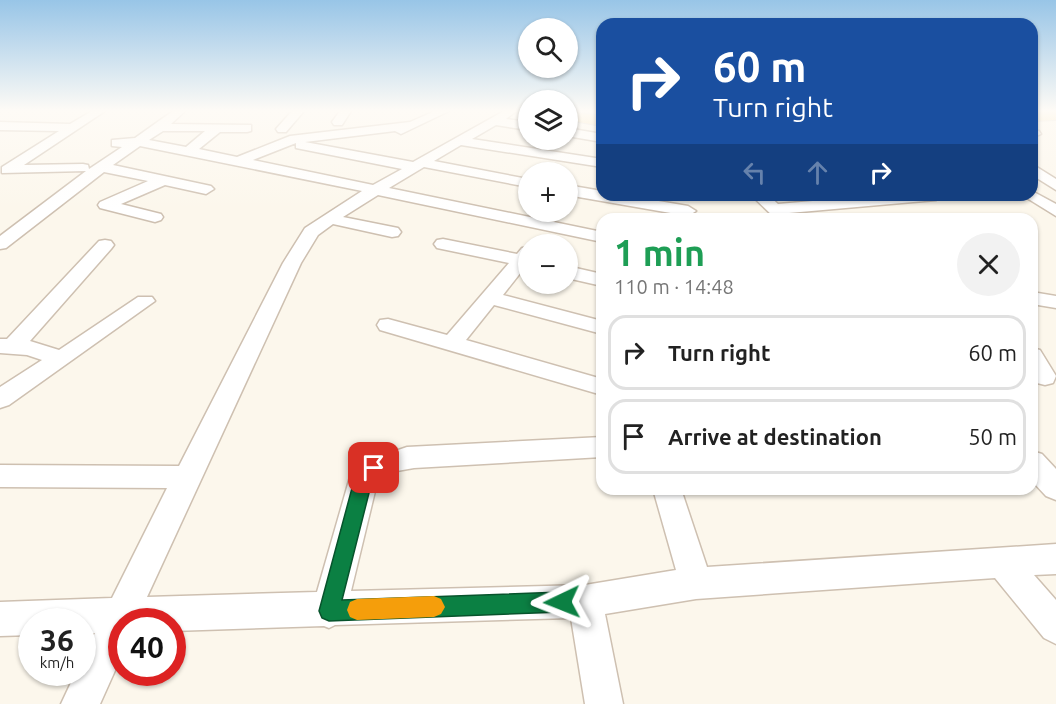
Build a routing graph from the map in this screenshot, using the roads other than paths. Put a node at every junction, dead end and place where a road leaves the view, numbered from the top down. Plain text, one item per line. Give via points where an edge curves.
1 (47, 144) edge
2 (116, 144) edge
3 (135, 144) edge
4 (147, 144) edge
5 (198, 144) edge
6 (267, 144) edge
7 (314, 144) edge
8 (373, 144) edge
9 (454, 144) edge
10 (478, 144) edge
11 (596, 151) edge
12 (188, 152) junction
13 (9, 154) dead end
14 (351, 154) junction
15 (26, 158) junction
16 (587, 160) junction
17 (239, 161) junction
18 (596, 162) edge
19 (418, 165) junction
20 (1056, 166) edge
21 (101, 167) junction
22 (1038, 167) edge
23 (83, 168) junction
24 (578, 169) edge
25 (4, 172) edge
26 (1038, 172) edge
27 (166, 179) junction
28 (518, 181) edge
29 (1056, 186) edge
30 (206, 189) dead end
31 (377, 189) junction
32 (578, 192) edge
33 (596, 194) edge
34 (1038, 200) edge
35 (642, 201) edge
36 (766, 201) edge
37 (887, 201) edge
38 (689, 208) edge
39 (1056, 211) edge
40 (779, 213) edge
41 (788, 213) edge
42 (518, 214) edge
43 (155, 217) dead end
44 (330, 219) junction
45 (542, 222) edge
46 (8, 225) edge
47 (549, 226) junction
48 (392, 232) dead end
49 (542, 234) edge
50 (596, 236) edge
51 (0, 244) edge
52 (443, 244) dead end
53 (105, 245) dead end
54 (518, 257) edge
55 (518, 267) edge
56 (578, 275) edge
57 (596, 279) edge
58 (491, 298) junction
59 (1038, 299) edge
60 (145, 301) dead end
61 (1056, 302) edge
62 (388, 325) dead end
63 (596, 326) edge
64 (452, 343) junction
65 (7, 346) edge
66 (47, 369) junction
67 (596, 385) edge
68 (0, 399) edge
69 (596, 447) edge
70 (1038, 468) edge
71 (0, 476) edge
72 (186, 477) junction
73 (1056, 488) edge
74 (670, 495) edge
75 (1056, 559) edge
76 (1004, 564) junction
77 (696, 583) junction
78 (585, 601) junction
79 (123, 608) edge
80 (329, 611) junction
81 (186, 615) edge
82 (108, 617) edge
83 (0, 619) edge
84 (1056, 626) edge
85 (108, 642) edge
86 (80, 704) edge
87 (604, 704) edge

1 - 15 street
2 - 23 street
3 - 21 street
4 - 12 street
5 - 12 street
6 - 17 street
7 - 14 street
8 - 14 street
9 - 19 street
10 - 16 street
11 - 16 street
12 - 17 street
13 - 15 street
14 - 19 street
15 - 25 street
16 - 18 street
16 - 24 street
17 - 31 street
19 - 28 street
19 - 31 street
20 - 22 street
21 - 27 street
21 - 46 street
23 - 25 street
23 - 46 street
26 - 29 street
27 - 30 street
27 - 43 street via 106,205
31 - 42 street
31 - 44 street
32 - 33 street
34 - 39 street
35 - 38 street
36 - 40 street
37 - 41 street
44 - 48 street
44 - 72 street via 311,232 292,263
45 - 47 street
46 - 51 street
47 - 49 street
47 - 50 street
52 - 54 street
53 - 65 street
55 - 58 street
56 - 57 street
58 - 63 street
58 - 64 street
59 - 61 street
60 - 66 street
62 - 64 street
64 - 67 street
65 - 66 street via 51,354 54,361
66 - 68 street
69 - 80 street via 414,457 374,468 364,477
70 - 73 street
71 - 72 street
72 - 79 street
74 - 77 street
75 - 76 street
76 - 77 street
76 - 84 street
77 - 78 street
78 - 80 street
78 - 87 street
80 - 81 street
82 - 83 street
85 - 86 street

